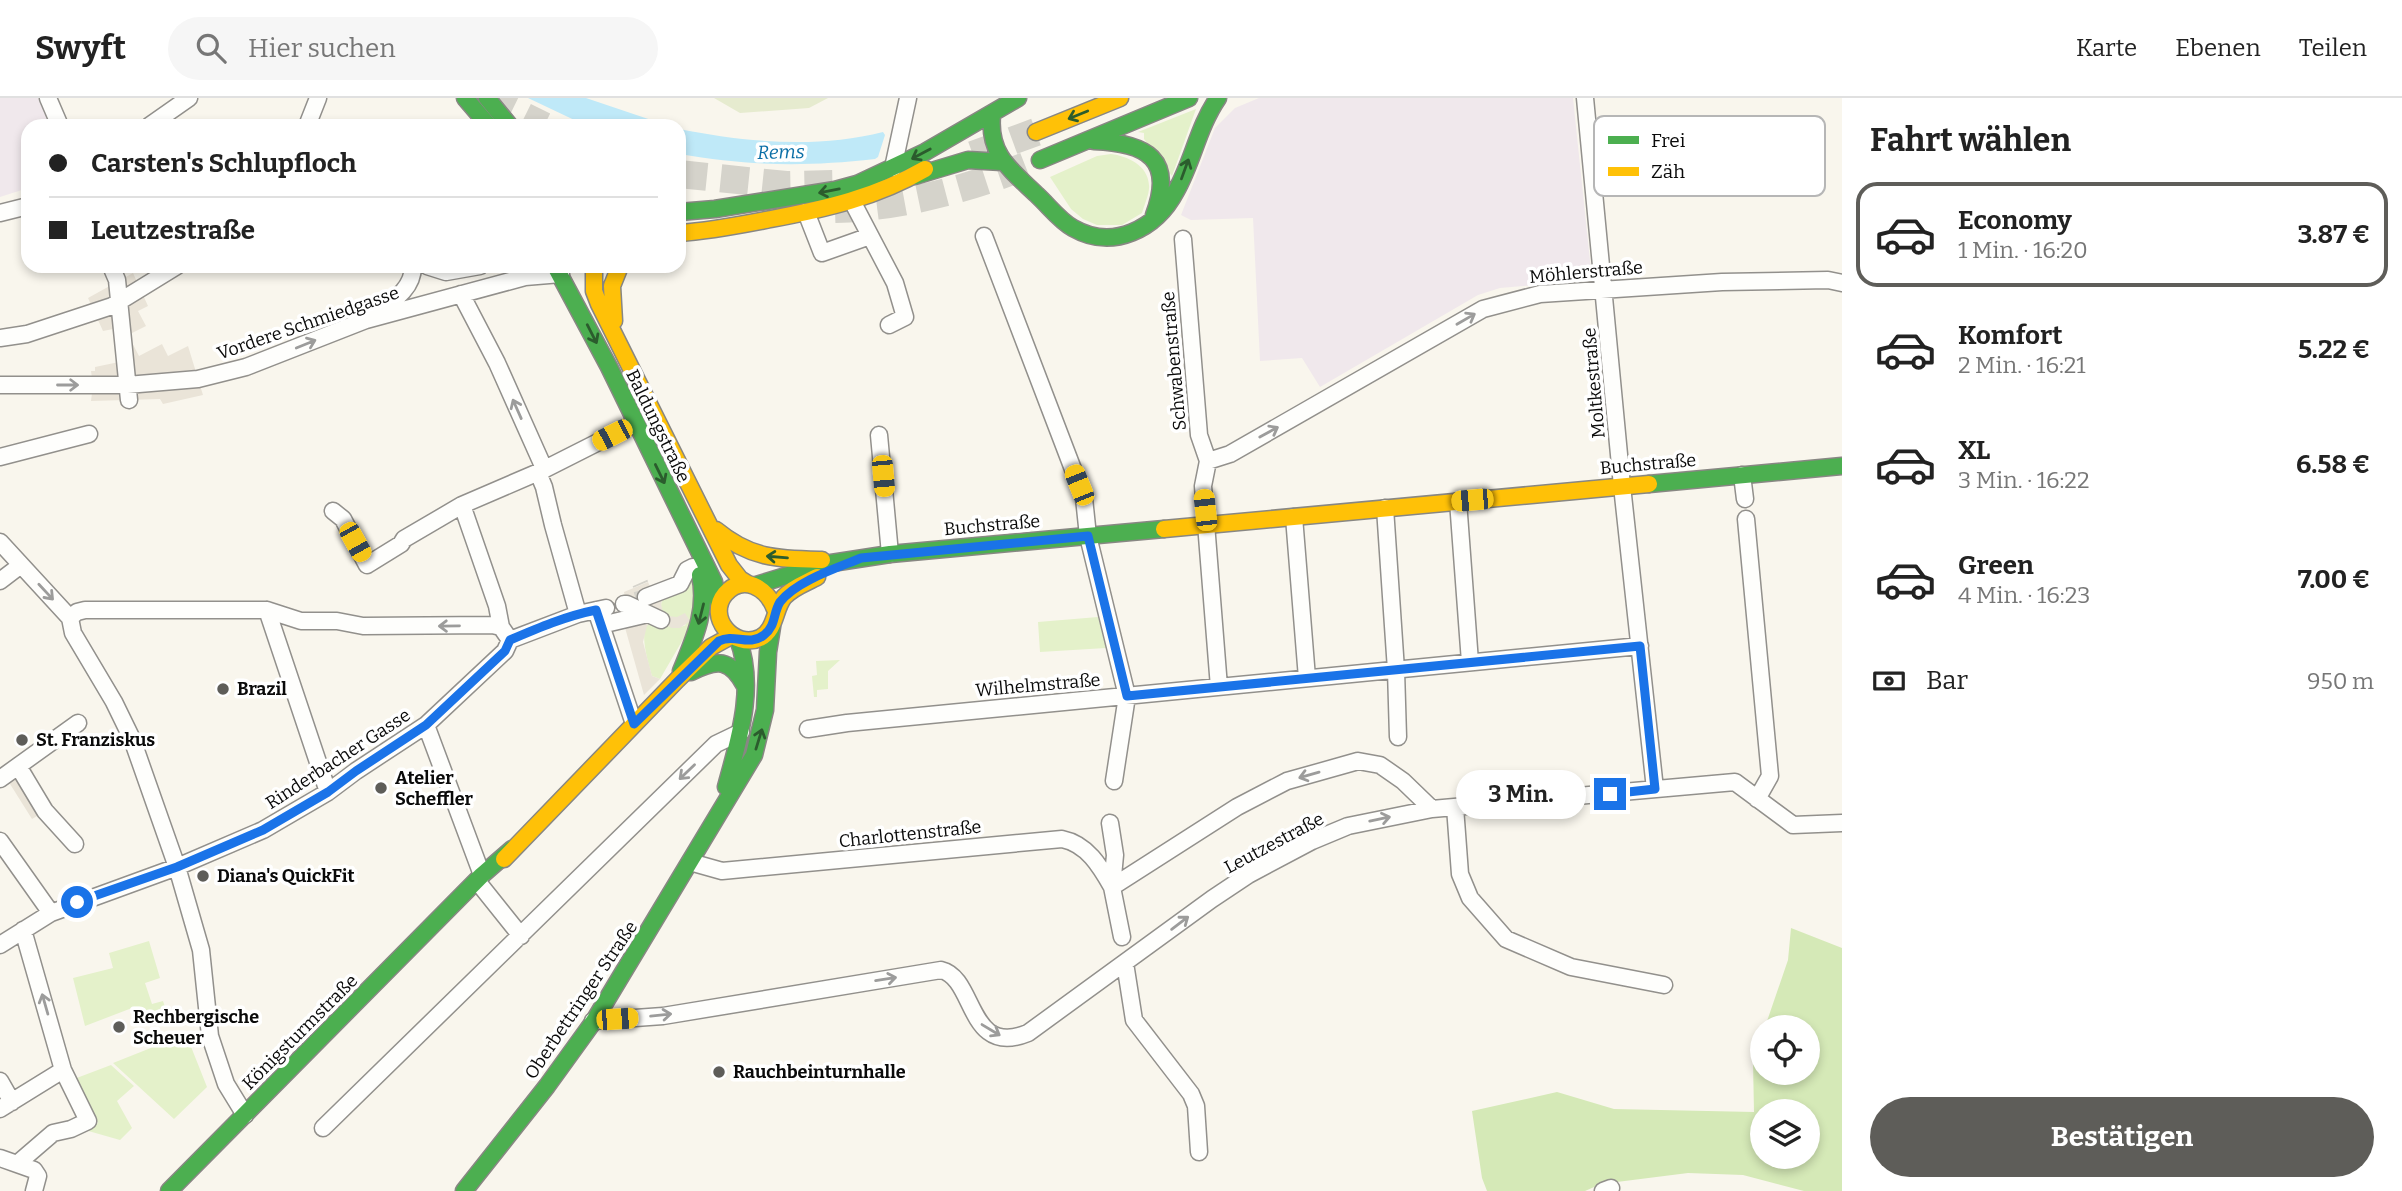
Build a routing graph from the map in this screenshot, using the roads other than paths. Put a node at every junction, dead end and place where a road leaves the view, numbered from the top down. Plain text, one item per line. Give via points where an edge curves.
1 (48, 98) edge
2 (189, 98) edge
3 (318, 98) edge
4 (464, 98) edge
5 (487, 98) edge
6 (908, 98) edge
7 (1018, 98) edge
8 (1120, 98) edge
9 (1189, 98) edge
10 (1217, 98) edge
11 (1585, 98) edge
12 (994, 114) junction
13 (57, 119) edge
14 (164, 119) edge
15 (310, 119) edge
16 (483, 119) edge
17 (504, 119) edge
18 (1007, 130) dead end
19 (1036, 132) tunnel mouth
20 (1087, 141) junction
21 (1040, 160) tunnel mouth
22 (1023, 161) dead end
23 (1002, 162) junction
24 (893, 168) junction
25 (915, 176) junction
26 (1594, 188) edge
27 (1595, 196) edge
28 (1042, 198) junction
29 (852, 201) junction
30 (21, 208) edge
31 (686, 211) edge
32 (0, 212) edge
33 (806, 212) junction
34 (1149, 225) junction
35 (686, 234) edge
36 (870, 236) junction
37 (984, 236) dead end
38 (1184, 239) dead end
39 (114, 273) edge
40 (166, 273) edge
41 (412, 273) edge
42 (508, 273) edge
43 (542, 273) edge
44 (560, 273) edge
45 (594, 273) edge
46 (616, 273) edge
47 (1842, 283) edge
48 (1604, 288) junction
49 (406, 289) junction
50 (461, 294) junction
51 (119, 302) junction
52 (417, 307) junction
53 (366, 320) junction
54 (889, 325) dead end
55 (0, 338) edge
56 (619, 344) junction
57 (0, 385) edge
58 (135, 392) junction
59 (635, 423) junction
60 (89, 434) dead end
61 (879, 435) dead end
62 (0, 457) edge
63 (1208, 461) junction
64 (1842, 466) edge
65 (541, 471) junction
66 (1742, 475) junction
67 (1622, 486) junction
68 (1745, 499) dead end
69 (1458, 501) junction
70 (462, 505) junction
71 (1385, 508) junction
72 (334, 513) dead end
73 (1294, 516) junction
74 (1746, 519) dead end
75 (710, 524) junction
76 (684, 525) junction
77 (1206, 525) junction
78 (1088, 536) junction
79 (0, 542) edge
80 (890, 554) junction
81 (853, 559) junction
82 (21, 565) junction
83 (693, 567) dead end
84 (0, 581) edge
85 (752, 585) junction
86 (624, 604) dead end
87 (775, 609) junction
88 (267, 610) junction
89 (719, 610) junction
90 (578, 614) junction
91 (601, 615) junction
92 (655, 617) junction
93 (70, 618) junction
94 (772, 627) junction
95 (505, 633) junction
96 (735, 638) junction
97 (1640, 646) junction
98 (1470, 663) junction
99 (1396, 670) junction
100 (1307, 678) junction
101 (677, 680) junction
102 (745, 686) junction
103 (1219, 687) junction
104 (1127, 696) junction
105 (78, 723) dead end
106 (634, 724) junction
107 (426, 725) junction
108 (808, 729) dead end
109 (741, 732) junction
110 (1398, 737) dead end
111 (22, 763) junction
112 (0, 779) edge
113 (1114, 781) dead end
114 (1655, 789) junction
115 (328, 792) junction
116 (1757, 799) junction
117 (1455, 807) junction
118 (1432, 809) junction
119 (714, 820) junction
120 (1842, 823) edge
121 (1110, 824) dead end
122 (0, 841) edge
123 (75, 844) dead end
124 (690, 862) junction
125 (177, 867) junction
126 (481, 881) junction
127 (1112, 887) junction
128 (51, 913) junction
129 (23, 930) junction
130 (521, 936) junction
131 (1122, 937) dead end
132 (0, 945) edge
133 (1125, 963) junction
134 (1664, 985) dead end
135 (593, 1021) junction
136 (63, 1070) junction
137 (0, 1081) edge
138 (6, 1106) edge
139 (244, 1115) junction
140 (323, 1128) dead end
141 (1199, 1152) dead end
142 (0, 1158) edge
143 (17, 1164) junction
144 (34, 1191) edge
145 (169, 1191) edge
146 (464, 1191) edge

1 - 13 street
2 - 14 street
3 - 15 street
4 - 16 main road
5 - 17 main road
6 - 24 street
7 - 12 main road
8 -> 19 main road
9 - 20 main road
34 -> 10 main road via 1178,189 1198,131
11 - 26 street, Moltkestraße
12 - 18 main road
12 - 23 main road via 992,142
12 -> 24 main road
12 - 25 main road via 964,142
20 - 21 main road
20 - 34 main road via 1129,143 1156,162 1162,182
22 - 28 main road
23 - 25 main road via 968,160
23 - 28 main road
24 -> 31 main road via 835,190
25 - 29 main road
27 - 48 street, Moltkestraße
28 - 34 main road via 1070,226 1094,237 1128,236
29 - 33 main road
29 - 36 street
30 - 32 street
33 - 35 main road
33 - 36 street via 822,253
36 - 54 street via 895,283 905,317
37 - 78 street via 1084,498
38 - 63 street, Schwabenstraße via 1199,435
39 - 51 street
40 - 51 street
41 - 49 street
42 - 50 street, Vordere Schmiedgasse via 483,280
43 - 50 street, Vordere Schmiedgasse
44 -> 59 main road, Baldungstraße
45 - 56 main road, Baldungstraße via 594,291
46 - 56 main road via 611,289
47 - 48 street, Möhlerstraße via 1722,282
63 -> 48 street, Möhlerstraße via 1230,454 1483,309 1532,295
48 - 67 street, Moltkestraße
49 - 52 street, Vordere Schmiedgasse
49 - 53 street
50 - 52 street, Vordere Schmiedgasse
65 -> 50 street via 543,466 501,373
51 - 55 street via 68,323
51 - 58 street
52 - 53 street, Vordere Schmiedgasse
58 -> 53 street, Vordere Schmiedgasse via 246,367
56 - 75 main road, Baldungstraße
57 -> 58 street, Vordere Schmiedgasse
59 - 65 street
59 -> 76 main road, Baldungstraße
60 - 62 street
61 - 80 street
63 - 77 street, Schwabenstraße via 1203,486
64 - 66 main road, Buchstraße
65 - 70 street
65 - 90 street
66 - 67 main road, Buchstraße
66 - 68 street
67 - 69 main road, Buchstraße
67 - 97 street, Moltkestraße
69 - 71 main road, Buchstraße
69 - 98 street
70 - 72 street via 368,565 343,519
70 - 95 street
71 - 73 main road, Buchstraße
71 - 99 street
73 - 77 main road, Buchstraße
73 - 100 street
74 - 116 street via 1770,776
81 -> 75 main road via 753,554 737,548
75 - 85 main road, Baldungstraße via 733,573
76 - 89 main road, Baldungstraße via 714,582
76 -> 101 main road via 704,595 701,618
77 - 78 main road, Buchstraße
77 - 103 street, Schwabenstraße
78 - 80 main road, Buchstraße
78 - 104 street
79 - 82 street
80 - 81 main road, Buchstraße
81 - 85 main road, Buchstraße
81 - 87 main road, Buchstraße via 793,590
82 - 84 street
82 -> 93 street
83 - 92 street via 680,584 650,595
85 - 87 main road via 769,594
85 - 89 main road via 733,587 722,598
86 - 92 street
87 - 94 main road
88 - 93 street via 85,610
95 -> 88 street via 492,625 363,626 301,621
88 - 115 street
89 - 96 main road via 721,623
89 - 101 main road, Königsturmstraße via 713,629
90 - 91 street, Rinderbacher Gasse
90 - 95 street, Rinderbacher Gasse
91 - 92 street, Rinderbacher Gasse
91 - 106 street
93 - 125 street via 73,632 132,739
94 - 96 main road via 757,639
119 -> 94 main road, Oberbettringer Straße via 754,755 762,731
95 - 107 street, Rinderbacher Gasse via 505,651
96 - 101 main road, Königsturmstraße via 719,641
96 - 102 main road, Oberbettringer Straße via 746,656
97 - 98 street, Wilhelmstraße
97 - 114 street, Moltkestraße
98 - 99 street, Wilhelmstraße
99 - 100 street, Wilhelmstraße
99 - 110 street
100 - 103 street, Wilhelmstraße
101 - 102 main road via 720,662 738,671
101 - 106 main road, Königsturmstraße
102 - 109 main road, Oberbettringer Straße
103 - 104 street, Wilhelmstraße
104 - 108 street, Wilhelmstraße
104 - 113 street
105 - 111 street
106 - 126 main road, Königsturmstraße
107 - 115 street, Rinderbacher Gasse
107 - 126 street
109 - 119 main road, Oberbettringer Straße
109 -> 130 street via 716,744
111 - 112 street
111 - 123 street via 45,811
114 - 116 street, Leutzestraße via 1735,782
114 - 117 street, Leutzestraße
115 - 125 street, Rinderbacher Gasse via 263,830
116 - 120 street, Leutzestraße via 1793,825
117 - 118 street, Leutzestraße
117 - 134 street via 1460,874 1470,898 1506,939 1571,967
118 -> 127 street via 1380,765 1358,761 1277,786
133 -> 118 street, Leutzestraße via 1212,899 1312,841 1348,826
119 - 124 main road, Oberbettringer Straße
121 - 127 street via 1115,855
122 - 128 street
124 - 127 street, Charlottenstraße via 722,871 1062,839 1083,847
124 - 135 main road, Oberbettringer Straße
125 - 128 street, Rinderbacher Gasse
125 - 139 street via 201,950 210,1036 226,1084
126 - 130 street
126 - 139 main road, Königsturmstraße
127 - 131 street
128 - 129 street, Rinderbacher Gasse
129 - 132 street, Rinderbacher Gasse
136 -> 129 street
130 - 140 street
135 -> 133 street, Leutzestraße via 663,1016 941,970 953,976 982,1026 992,1034 1017,1038
133 - 141 street via 1134,1020 1196,1106
135 - 146 main road, Oberbettringer Straße
136 - 138 street
136 - 143 street via 88,1121 53,1133
137 - 138 street
139 - 145 main road, Königsturmstraße
142 - 143 street
143 - 144 street via 38,1176

